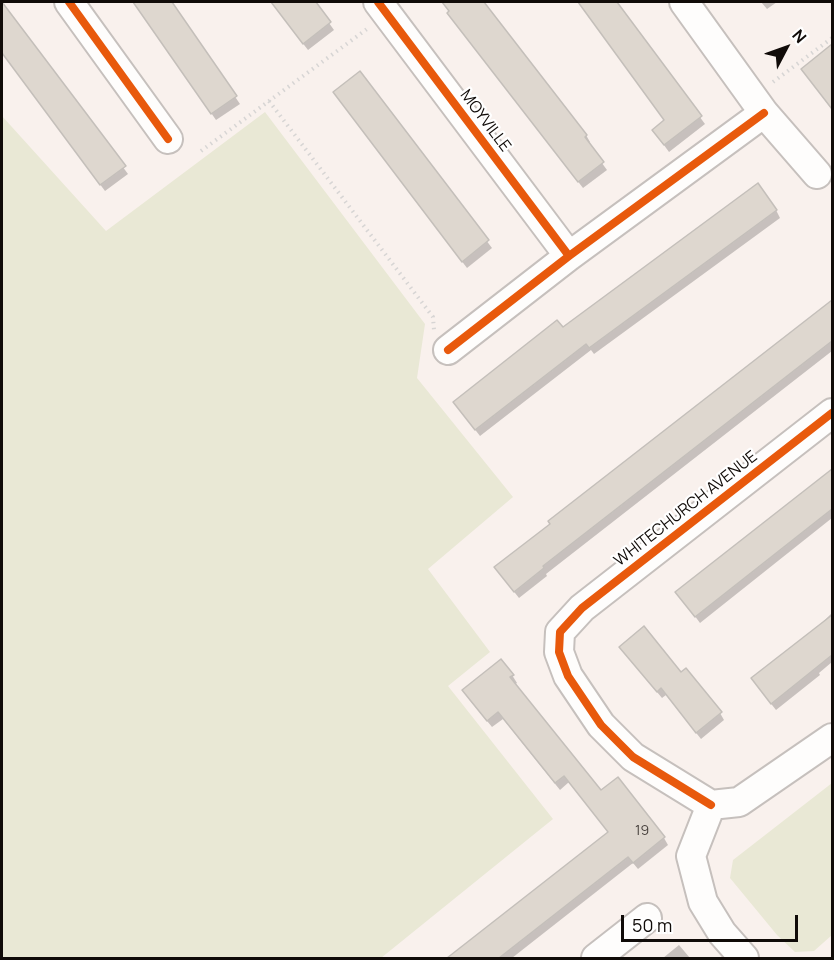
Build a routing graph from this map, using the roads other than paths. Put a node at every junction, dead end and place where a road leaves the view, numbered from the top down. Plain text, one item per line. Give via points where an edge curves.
1 (69, 2) edge
2 (378, 2) edge
3 (684, 2) edge
4 (764, 113) junction
5 (168, 139) dead end
6 (817, 174) dead end
7 (569, 256) junction
8 (441, 342) road end
9 (832, 413) edge
10 (832, 738) edge
11 (711, 805) junction
12 (647, 918) dead end
13 (596, 958) edge
14 (744, 958) edge

1 - 5 street
2 - 7 street, MOYVILLE
3 - 4 street
4 - 6 street
4 - 7 street
7 - 8 street
9 - 11 street, WHITECHURCH AVENUE via 582,608 560,632 558,652 568,676 601,725 633,757
10 - 11 street via 739,802
11 - 14 street via 691,856 703,902
12 - 13 street

